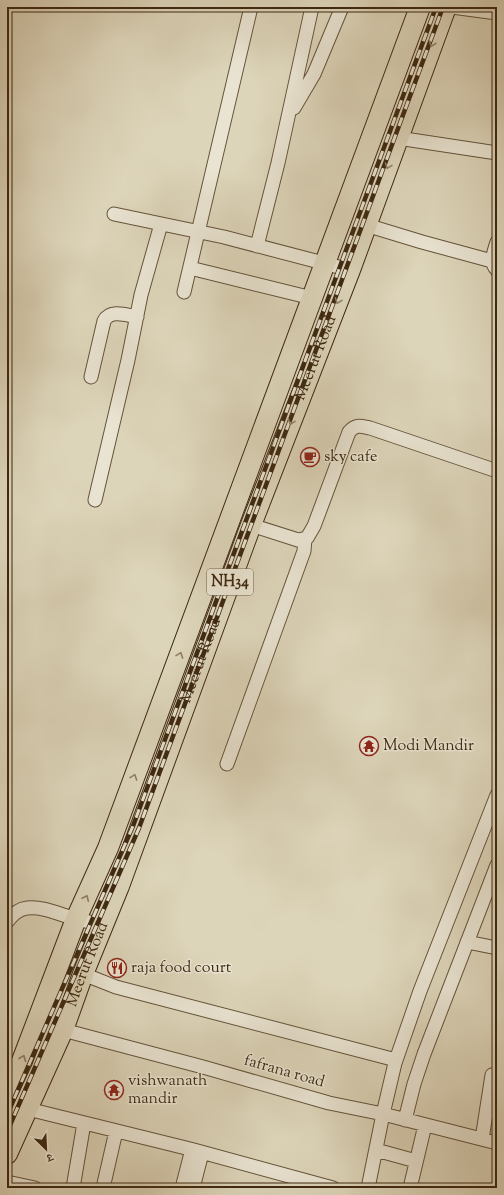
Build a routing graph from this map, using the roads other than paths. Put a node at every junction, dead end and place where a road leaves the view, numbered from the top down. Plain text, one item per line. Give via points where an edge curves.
1 (251, 7) edge
2 (312, 7) edge
3 (342, 7) edge
4 (420, 7) edge
5 (446, 7) edge
6 (452, 7) edge
7 (497, 13) edge
8 (287, 119) junction
9 (398, 138) junction
10 (497, 153) edge
11 (114, 214) dead end
12 (161, 224) junction
13 (366, 225) junction
14 (198, 232) junction
15 (497, 242) edge
16 (257, 246) junction
17 (325, 264) junction
18 (494, 266) edge
19 (190, 268) junction
20 (350, 270) junction
21 (184, 292) dead end
22 (312, 298) junction
23 (137, 317) junction
24 (91, 377) dead end
25 (497, 471) edge
26 (95, 500) dead end
27 (251, 525) junction
28 (305, 539) junction
29 (227, 764) dead end
30 (497, 795) edge
31 (103, 859) junction
32 (497, 865) edge
33 (126, 867) junction
34 (491, 896) edge
35 (76, 919) junction
36 (7, 922) edge
37 (103, 925) junction
38 (467, 942) junction
39 (497, 948) edge
40 (83, 974) junction
41 (62, 1030) junction
42 (396, 1060) junction
43 (492, 1075) dead end
44 (7, 1094) edge
45 (28, 1109) junction
46 (383, 1114) junction
47 (405, 1120) junction
48 (84, 1123) junction
49 (425, 1125) junction
50 (116, 1131) junction
51 (482, 1139) junction
52 (497, 1143) edge
53 (376, 1150) junction
54 (196, 1151) junction
55 (7, 1154) edge
56 (416, 1161) junction
57 (7, 1182) edge
58 (320, 1186) edge
59 (35, 1188) edge
60 (73, 1188) edge
61 (103, 1188) edge
62 (182, 1188) edge
63 (193, 1188) edge
64 (333, 1188) edge
65 (368, 1188) edge
66 (410, 1188) edge

1 - 14 street
2 - 8 street
3 - 8 street via 314,74
4 - 17 highway, Meerut Road / NH34
5 -> 9 highway, Meerut Road / NH34
6 - 7 street
8 - 16 street
9 - 10 street
9 -> 13 highway, Meerut Road / NH34
11 - 12 street
12 - 14 street
12 - 23 street
13 - 18 street
13 - 20 highway, Meerut Road / NH34
14 - 16 street
14 - 19 street
15 - 18 street
16 - 17 street
17 - 20 street
17 - 22 highway, Meerut Road / NH34
19 - 21 street
19 - 22 street
20 -> 27 highway, Meerut Road / NH34
31 -> 22 highway, Meerut Road / NH34
23 - 24 street via 117,314 106,316
23 - 26 street
25 - 28 street via 370,428 353,427 314,526
27 - 28 street via 298,540
27 - 33 highway, Meerut Road / NH34
28 - 29 street via 304,551
30 - 42 street via 420,991
31 - 33 highway
35 -> 31 highway, Meerut Road / NH34
32 - 34 street
33 - 37 highway, Meerut Road / NH34
34 - 38 street
35 - 36 street via 27,908 19,910
35 - 37 street
44 -> 35 highway, Meerut Road / NH34 via 22,1062
37 - 40 highway, Meerut Road / NH34
38 - 39 street
38 - 47 street via 424,1054
40 - 41 highway, Meerut Road / NH34
40 - 42 street via 116,987
41 - 45 highway, Meerut Road / NH34
41 - 46 street, fafrana road via 329,1103
42 - 46 street
43 - 51 street
45 - 48 street
45 - 55 highway, Meerut Road / NH34
46 - 47 street, fafrana road
46 - 53 street
47 - 49 street, fafrana road
48 - 50 street
48 - 60 street
49 - 51 street, fafrana road
49 - 56 street
50 - 54 street
50 - 61 street
51 - 52 street, fafrana road
53 - 56 street
53 - 65 street
54 - 58 street
54 - 62 street via 191,1153
54 - 63 street
56 - 66 street
57 - 59 street
58 - 64 street

